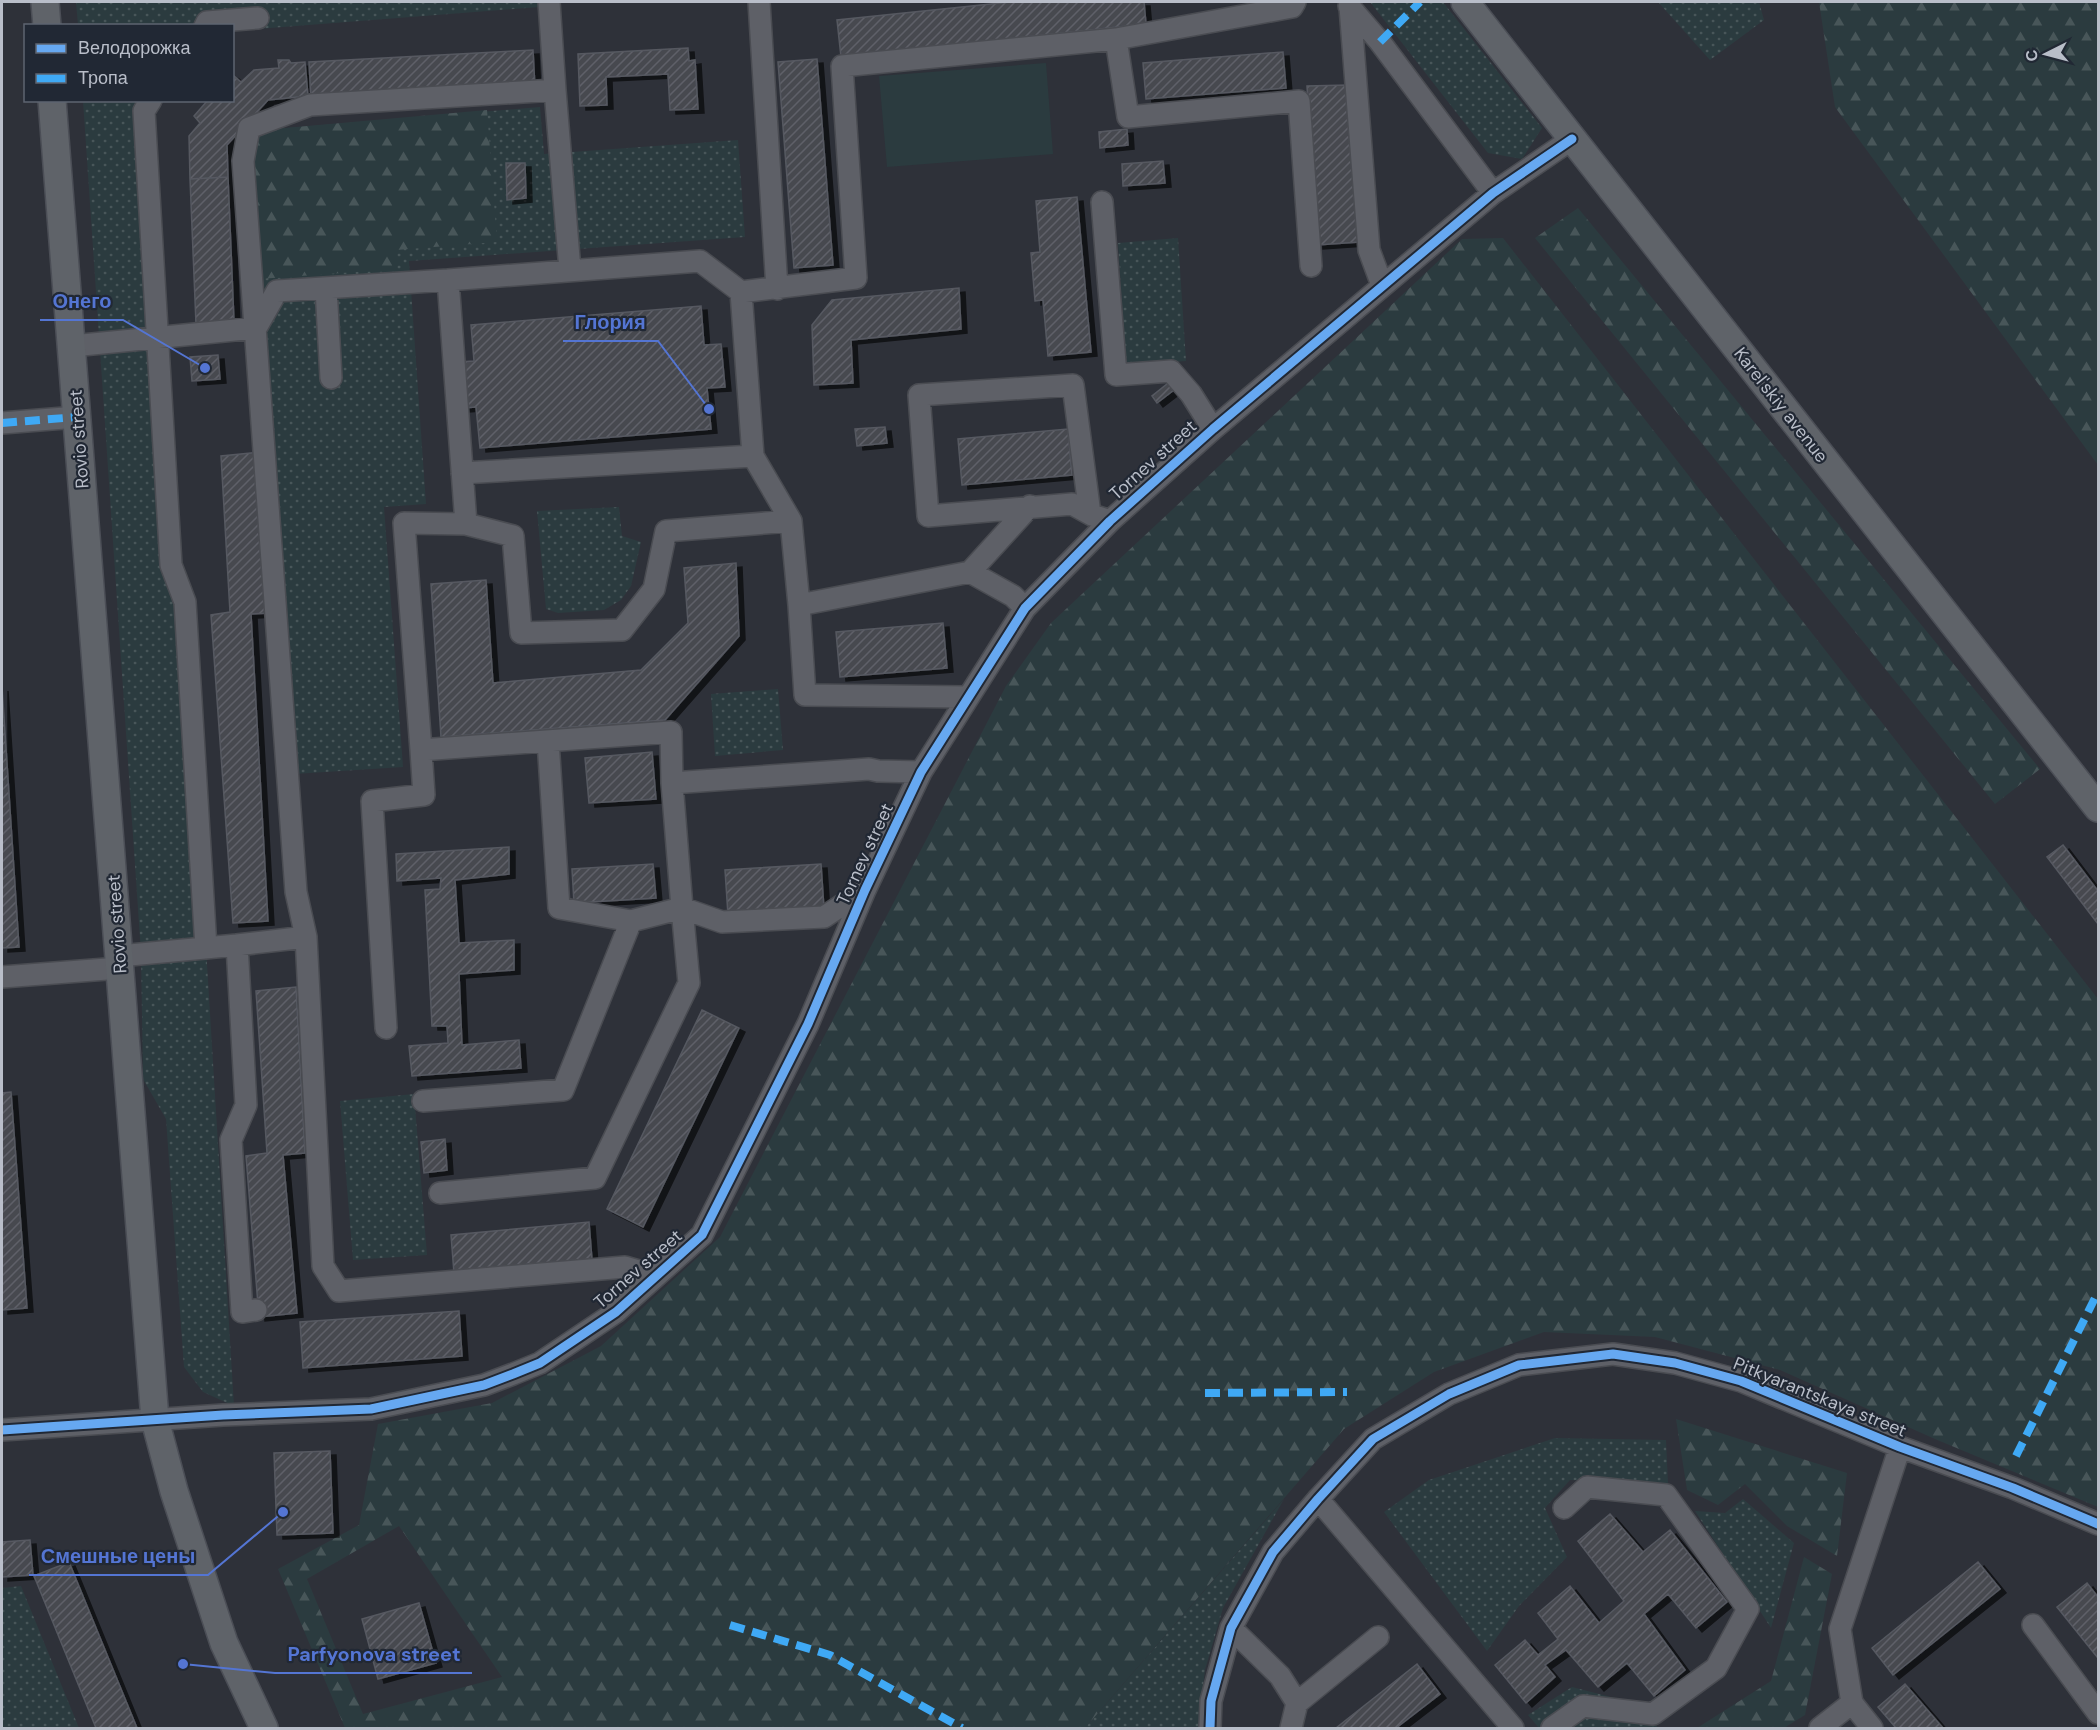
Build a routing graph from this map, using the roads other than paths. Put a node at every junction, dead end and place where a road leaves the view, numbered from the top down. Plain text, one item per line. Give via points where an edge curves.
1 (45, 2) edge
2 (549, 2) edge
3 (759, 2) edge
4 (1295, 2) edge
5 (1465, 2) edge
6 (1347, 4) edge
7 (258, 18) dead end
8 (46, 24) edge
9 (206, 24) edge
10 (1116, 39) junction
11 (555, 90) junction
12 (52, 102) edge
13 (150, 102) edge
14 (1572, 139) junction
15 (1493, 193) junction
16 (1102, 202) dead end
17 (1311, 266) dead end
18 (570, 270) junction
19 (448, 280) junction
20 (1382, 285) junction
21 (326, 288) junction
22 (777, 289) junction
23 (741, 292) junction
24 (256, 328) junction
25 (158, 338) junction
26 (72, 346) junction
27 (331, 378) dead end
28 (77, 417) junction
29 (2, 423) edge
30 (1213, 429) junction
31 (753, 456) junction
32 (462, 473) junction
33 (1030, 506) junction
34 (1100, 517) junction
35 (791, 520) junction
36 (466, 524) junction
37 (970, 572) junction
38 (799, 604) junction
39 (1025, 608) junction
40 (967, 698) junction
41 (548, 741) junction
42 (421, 750) junction
43 (921, 772) junction
44 (672, 783) junction
45 (2098, 808) edge
46 (865, 890) junction
47 (682, 908) junction
48 (631, 921) junction
49 (306, 937) junction
50 (237, 945) junction
51 (206, 948) junction
52 (120, 962) junction
53 (2, 977) edge
54 (386, 1028) dead end
55 (423, 1101) dead end
56 (440, 1192) dead end
57 (656, 1276) junction
58 (256, 1310) dead end
59 (155, 1420) junction
60 (2, 1430) edge
61 (1900, 1447) junction
62 (1318, 1499) junction
63 (1564, 1508) dead end
64 (2098, 1524) edge
65 (2033, 1625) dead end
66 (1231, 1628) junction
67 (1378, 1637) dead end
68 (1297, 1703) junction
69 (1852, 1703) junction
70 (2098, 1713) edge
71 (264, 1728) edge
72 (1210, 1728) edge
73 (1290, 1728) edge
74 (1513, 1728) edge
75 (1552, 1728) edge
76 (1820, 1728) edge
77 (1872, 1728) edge

1 - 8 main road
2 - 11 street
3 - 22 street
4 - 10 street via 1292,7
5 - 14 main road, Karel'skiy avenue
6 - 15 street
6 - 20 street via 1369,250
7 - 9 street
10 - 17 street via 1128,117 1299,101
10 - 22 street via 843,66 856,278
11 - 18 street
11 - 24 street via 310,105 249,129 243,161
12 - 26 main road, Rovio street
13 - 25 street via 144,111
14 - 15 street, Tornev street
14 - 45 main road, Karel'skiy avenue
15 - 20 street, Tornev street
16 - 30 street via 1116,375 1171,370
18 - 19 street
18 - 23 street via 700,261
19 - 21 street
19 - 32 street
20 - 30 street, Tornev street
21 - 24 street via 277,291
21 - 27 street
22 - 23 street
23 - 31 street
24 - 25 street
24 - 49 street via 296,892
25 - 26 street
25 - 51 street via 171,565 185,602
26 - 28 main road, Rovio street
28 - 29 street
28 - 52 main road, Rovio street
30 - 34 street, Tornev street
31 - 32 street
31 - 35 street
32 - 36 street
33 - 34 street via 1072,504
33 - 34 street via 928,516 919,395 1073,385
33 - 37 street
34 - 39 street, Tornev street
35 - 36 street via 666,531 654,589 622,630 521,633 513,536
35 - 38 street
36 - 42 street via 404,523
37 - 38 street
37 - 39 street
38 - 40 street via 805,695
39 - 40 street, Tornev street
40 - 43 street, Tornev street
41 - 42 street
41 - 44 street via 671,732
41 - 48 street via 559,908
42 - 54 street via 424,795 372,801
43 - 44 street via 869,769
43 - 46 street, Tornev street
44 - 47 street
46 - 47 street via 824,917 722,922
46 - 57 street, Tornev street via 808,1024 702,1235
47 - 48 street
47 - 56 street via 689,983 595,1178
48 - 55 street via 563,1090
49 - 50 street
49 - 57 street via 323,1266 339,1291 625,1267
50 - 51 street
50 - 58 street via 246,1105 231,1140 242,1312
51 - 52 street
52 - 53 street
52 - 59 main road, Rovio street
57 - 59 street, Tornev street via 616,1312 540,1363 484,1385 371,1409
59 - 60 street, Tornev street
59 - 71 main road, Rovio street via 224,1643
61 - 62 street, Pitkyarantskaya street via 1741,1381 1675,1363 1612,1354 1519,1365 1449,1394 1374,1439
61 - 64 street, Pitkyarantskaya street
61 - 69 street via 1840,1629
62 - 66 street, Pitkyarantskaya street via 1273,1552
62 - 74 street
63 - 75 street via 1587,1487 1666,1495 1748,1609 1716,1668 1653,1714 1583,1706
65 - 70 street
66 - 68 street via 1280,1676
66 - 72 street, Pitkyarantskaya street via 1211,1701
67 - 68 street
68 - 73 street
69 - 76 street
69 - 77 street

